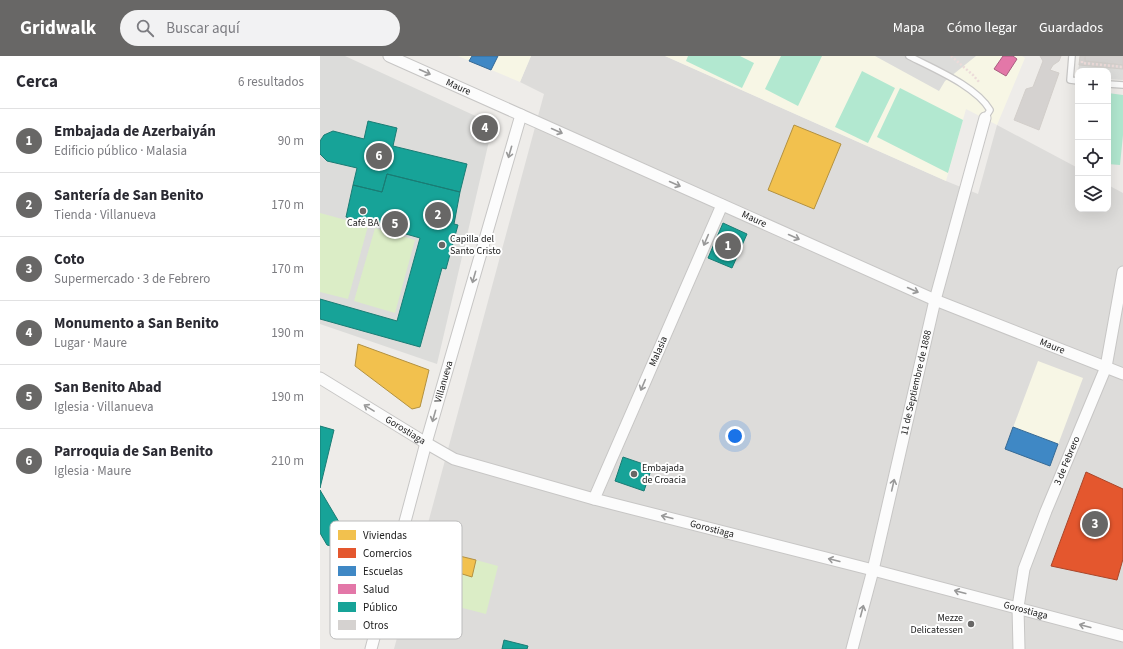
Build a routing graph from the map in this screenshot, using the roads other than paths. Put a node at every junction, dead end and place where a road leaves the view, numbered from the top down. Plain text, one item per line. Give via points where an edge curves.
1 (389, 56) edge
2 (909, 56) edge
3 (1072, 56) edge
4 (1075, 81) edge
5 (1111, 84) edge
6 (1123, 85) edge
7 (521, 115) junction
8 (985, 118) joint
9 (722, 205) junction
10 (1123, 272) edge
11 (935, 300) junction
12 (1106, 367) junction
13 (1123, 374) edge
14 (320, 378) edge
15 (426, 443) junction
16 (594, 499) junction
17 (405, 521) edge
18 (873, 570) junction
19 (1018, 608) junction
20 (1123, 636) edge
21 (374, 639) edge
22 (371, 649) edge
23 (852, 649) edge
24 (1019, 649) edge

1 -> 7 street, Maure
2 - 8 lane via 967,87 985,101 990,110
3 - 4 lane via 1070,80
5 - 6 lane
7 -> 9 street, Maure
7 -> 15 street, Villanueva
8 - 11 street, 11 de Septiembre de 1888
9 -> 11 street, Maure
9 -> 16 street, Malasia
10 - 12 street, 3 de Febrero
11 - 12 street, Maure
18 -> 11 street, 11 de Septiembre de 1888
12 - 13 street, Maure
12 - 19 street, 3 de Febrero via 1024,569
15 -> 14 street, Gorostiaga
15 - 16 street, Gorostiaga via 454,459
15 - 17 street, Villanueva
18 -> 16 street, Gorostiaga
19 -> 18 street, Gorostiaga
23 -> 18 street, 11 de Septiembre de 1888
20 -> 19 street, Gorostiaga
19 - 24 street, 3 de Febrero
21 - 22 street, Villanueva

